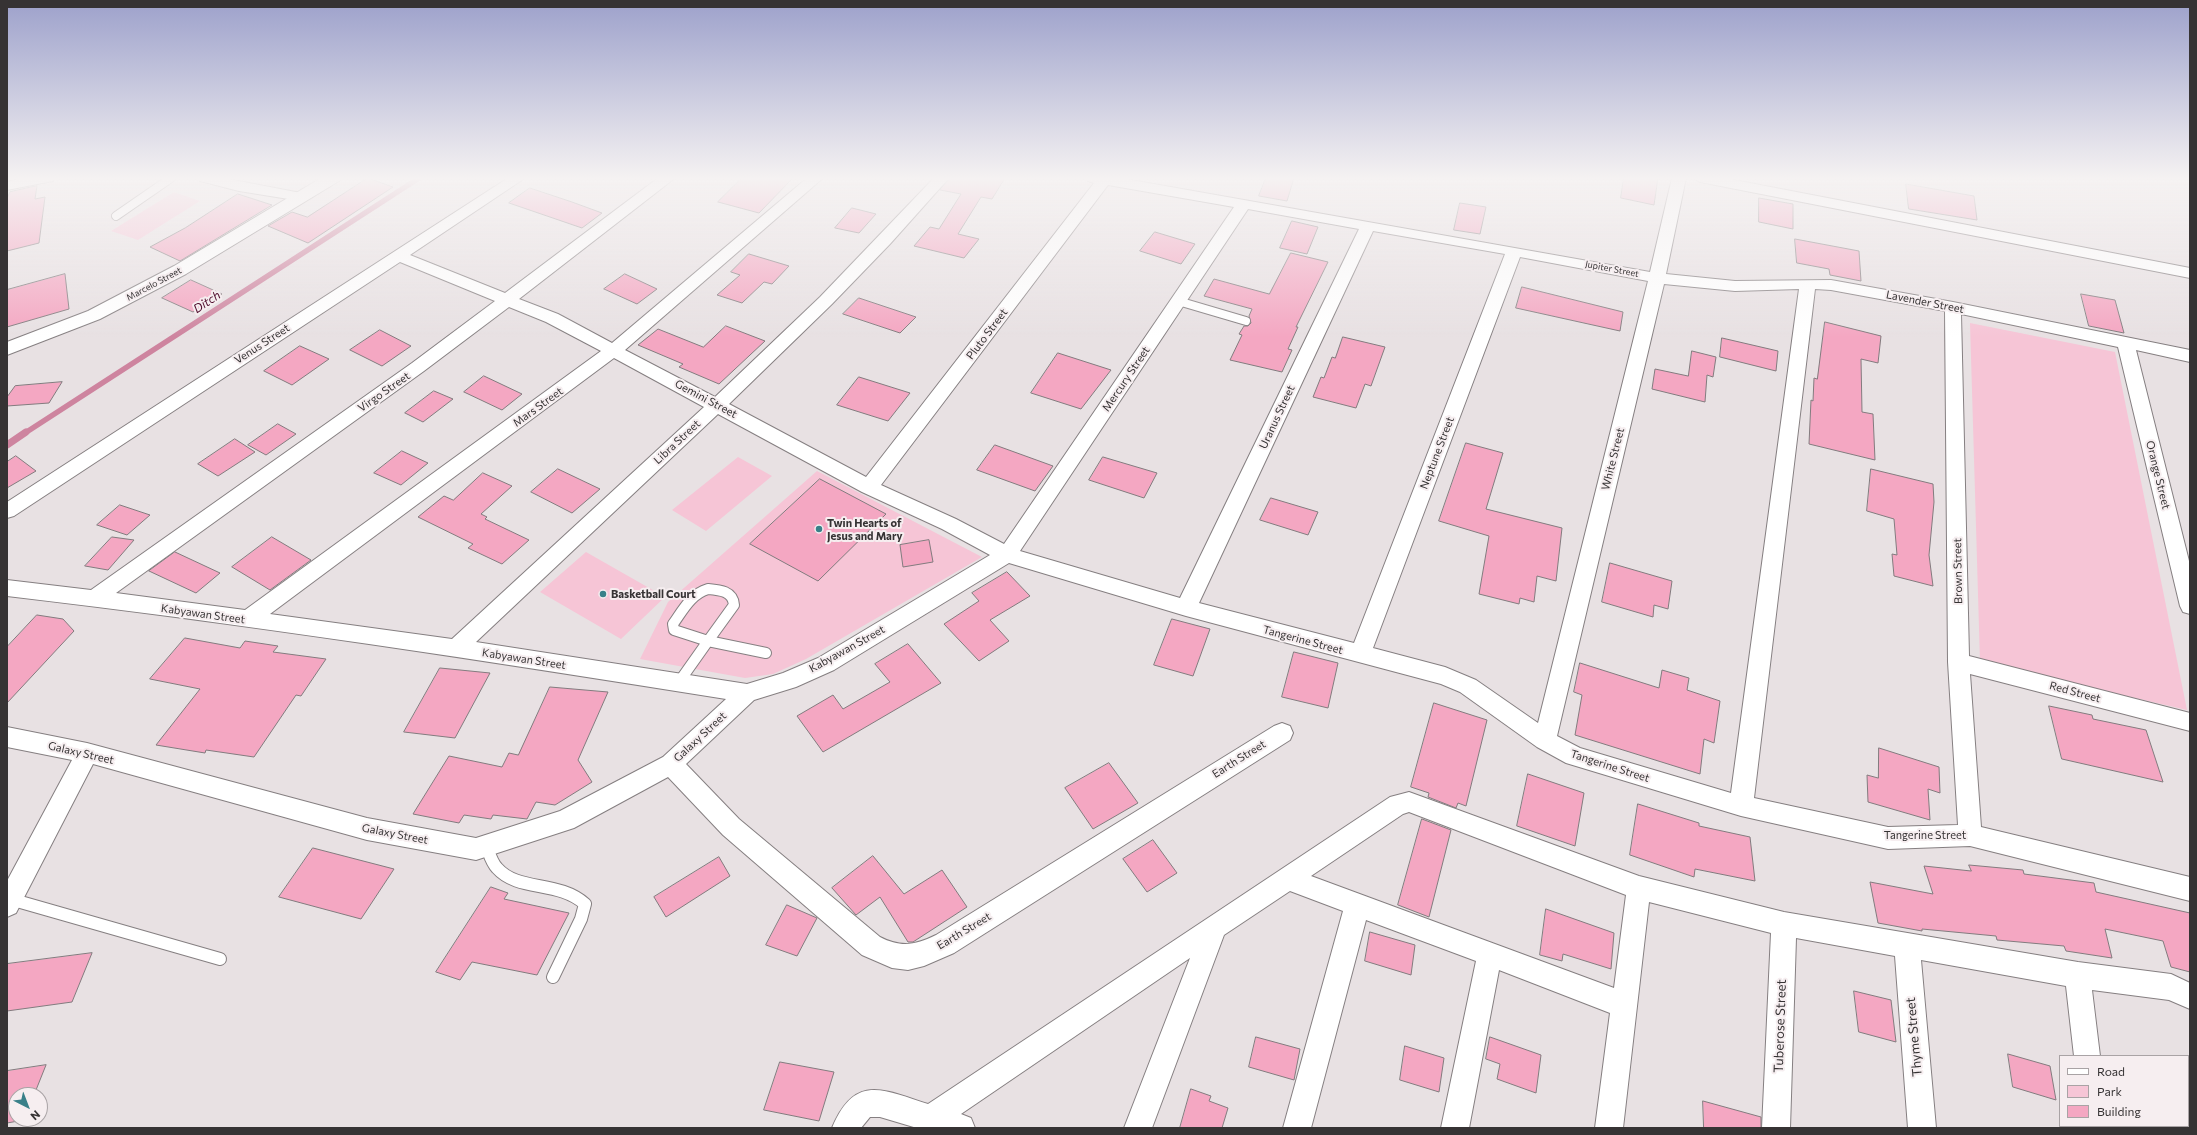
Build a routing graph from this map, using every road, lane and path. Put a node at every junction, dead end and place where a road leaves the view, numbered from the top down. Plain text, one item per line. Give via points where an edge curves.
1 (244, 231) edge
2 (437, 231) edge
3 (599, 231) edge
4 (754, 231) edge
5 (895, 231) edge
6 (1060, 231) edge
7 (1226, 231) edge
8 (1366, 231) edge
9 (1398, 231) edge
10 (1667, 231) edge
11 (1973, 231) edge
12 (1514, 250) junction
13 (398, 256) junction
14 (2190, 273) edge
15 (1657, 278) junction
16 (1808, 284) junction
17 (508, 301) junction
18 (1178, 301) junction
19 (1953, 307) junction
20 (1246, 321) dead end
21 (2126, 344) junction
22 (7, 349) edge
23 (614, 350) junction
24 (2190, 356) edge
25 (717, 405) junction
26 (869, 487) junction
27 (7, 511) edge
28 (1007, 555) junction
29 (7, 588) edge
30 (94, 598) junction
31 (2190, 606) edge
32 (1186, 608) junction
33 (247, 620) junction
34 (710, 640) junction
35 (456, 648) junction
36 (766, 653) dead end
37 (1360, 655) junction
38 (1959, 662) junction
39 (679, 682) junction
40 (747, 693) junction
41 (2190, 722) edge
42 (1282, 733) dead end
43 (7, 737) edge
44 (1544, 740) junction
45 (86, 754) junction
46 (671, 764) junction
47 (1741, 806) junction
48 (1970, 835) junction
49 (486, 845) junction
50 (1289, 879) junction
51 (1639, 888) junction
52 (2190, 889) edge
53 (9, 902) edge
54 (1357, 906) junction
55 (1784, 924) junction
56 (1215, 927) junction
57 (1907, 946) junction
58 (1490, 953) junction
59 (220, 959) dead end
60 (2078, 975) junction
61 (553, 977) dead end
62 (2190, 996) edge
63 (1624, 1005) junction
64 (2086, 1055) edge
65 (932, 1118) junction
66 (850, 1122) edge
67 (961, 1128) edge
68 (1138, 1128) edge
69 (1297, 1128) edge
70 (1455, 1128) edge
71 (1609, 1128) edge
72 (1776, 1128) edge
73 (1922, 1128) edge

1 - 22 street, Marcelo Street via 180,270 100,312
2 - 13 street, Venus Street
3 - 17 street, Virgo Street
4 - 23 street, Mars Street
5 - 25 street, Libra Street via 824,304
6 - 26 street, Pluto Street
7 - 18 street, Mercury Street
8 - 32 street, Uranus Street
9 - 12 street, Jupiter Street
10 - 15 street, White Street
11 - 14 street
12 - 15 street, Jupiter Street
12 - 37 street, Neptune Street
13 - 17 street, Gemini Street
13 - 27 street, Venus Street
15 - 16 street, Lavender Street via 1735,286
15 - 44 street, White Street
16 - 19 street, Lavender Street via 1831,285
16 - 47 street
17 - 23 street, Gemini Street via 552,318
17 - 30 street, Virgo Street
18 - 20 lane
18 - 28 street, Mercury Street
19 - 21 street, Lavender Street
19 - 38 street, Brown Street
21 - 24 street, Lavender Street
21 - 31 street, Orange Street
23 - 25 street, Gemini Street
23 - 33 street, Mars Street
25 - 26 street, Gemini Street
25 - 35 street, Libra Street
26 - 28 street, Gemini Street via 949,524
28 - 32 street, Tangerine Street
28 - 40 street, Kabyawan Street via 826,664 788,681
29 - 30 street, Kabyawan Street
30 - 33 street, Kabyawan Street
32 - 37 street, Tangerine Street
33 - 35 street, Kabyawan Street
34 - 34 lane via 679,634 674,630 673,624 691,600 709,589 730,594 734,598 734,605
34 - 36 lane
34 - 39 lane
35 - 39 street, Kabyawan Street
37 - 44 street, Tangerine Street via 1445,676 1468,686
38 - 41 street, Red Street
38 - 48 street, Brown Street
39 - 40 street, Kabyawan Street
40 - 46 street, Galaxy Street
42 - 46 street, Earth Street via 945,944 904,959 888,956 871,946 731,827
43 - 45 street, Galaxy Street
44 - 47 street, Tangerine Street via 1574,756
45 - 49 street, Galaxy Street via 367,829 476,849
45 - 53 street
46 - 49 street, Galaxy Street via 566,820
47 - 48 street, Tangerine Street via 1888,838
48 - 52 street, Tangerine Street
49 - 61 lane via 497,868 513,879 577,895 585,904 581,919
50 - 51 street via 1398,804 1410,802
50 - 54 street
50 - 56 street
51 - 55 street
51 - 63 street
53 - 59 lane
54 - 58 street
54 - 69 street
55 - 57 street
55 - 72 street, Tuberose Street
56 - 65 street
56 - 68 street
57 - 60 street
57 - 73 street, Thyme Street
58 - 63 street
58 - 70 street
60 - 62 street via 2171,987
60 - 64 street
63 - 71 street
65 - 66 street via 880,1102 868,1102 857,1110
65 - 67 street

